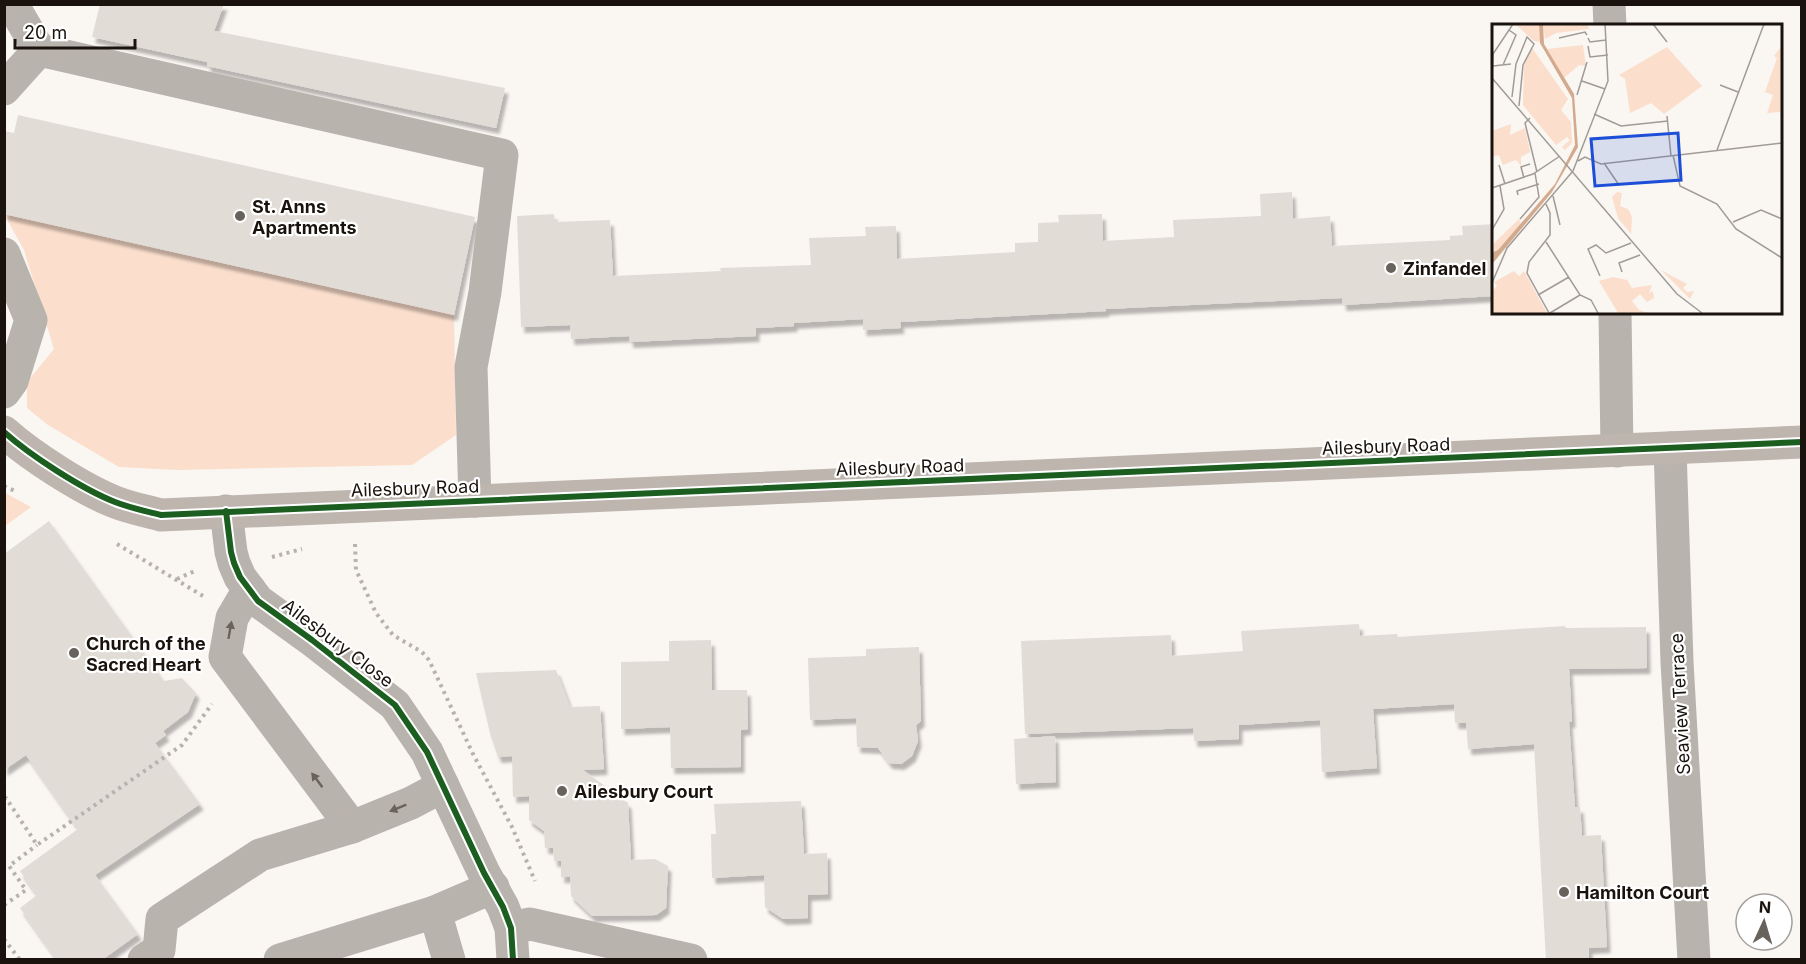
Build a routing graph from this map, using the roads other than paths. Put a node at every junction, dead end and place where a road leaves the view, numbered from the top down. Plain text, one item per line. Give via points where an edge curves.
1 (12, 4) edge
2 (1609, 4) edge
3 (1610, 24) edge
4 (39, 50) junction
5 (4, 89) edge
6 (4, 254) edge
7 (1615, 314) edge
8 (4, 392) edge
9 (9, 440) edge
10 (1802, 442) edge
11 (1670, 448) junction
12 (1617, 451) junction
13 (476, 501) junction
14 (226, 512) junction
15 (242, 576) junction
16 (443, 786) junction
17 (352, 827) junction
18 (493, 887) junction
19 (435, 912) junction
20 (512, 944) edge
21 (144, 960) edge
22 (280, 960) edge
23 (449, 960) edge
24 (691, 960) edge
25 (1694, 960) edge

1 - 4 street
2 - 3 street
4 - 5 street
4 - 13 street via 502,155 471,367
6 - 8 street via 31,320 12,381
7 - 12 street
9 - 14 main road, Ailesbury Road via 116,502 161,515
10 - 11 main road, Ailesbury Road
11 - 12 main road, Ailesbury Road
11 - 25 street, Seaview Terrace via 1677,662
12 - 13 main road, Ailesbury Road
13 - 14 main road, Ailesbury Road
14 - 15 street
15 - 16 street, Ailesbury Close via 262,605 395,705 428,752
17 -> 15 street via 225,657
16 -> 17 street
16 - 18 street, Ailesbury Close
17 - 21 street via 260,855 162,919 159,950
18 - 19 street
18 - 20 street, Ailesbury Close
19 - 22 street
19 - 23 street
20 - 24 street via 530,924

